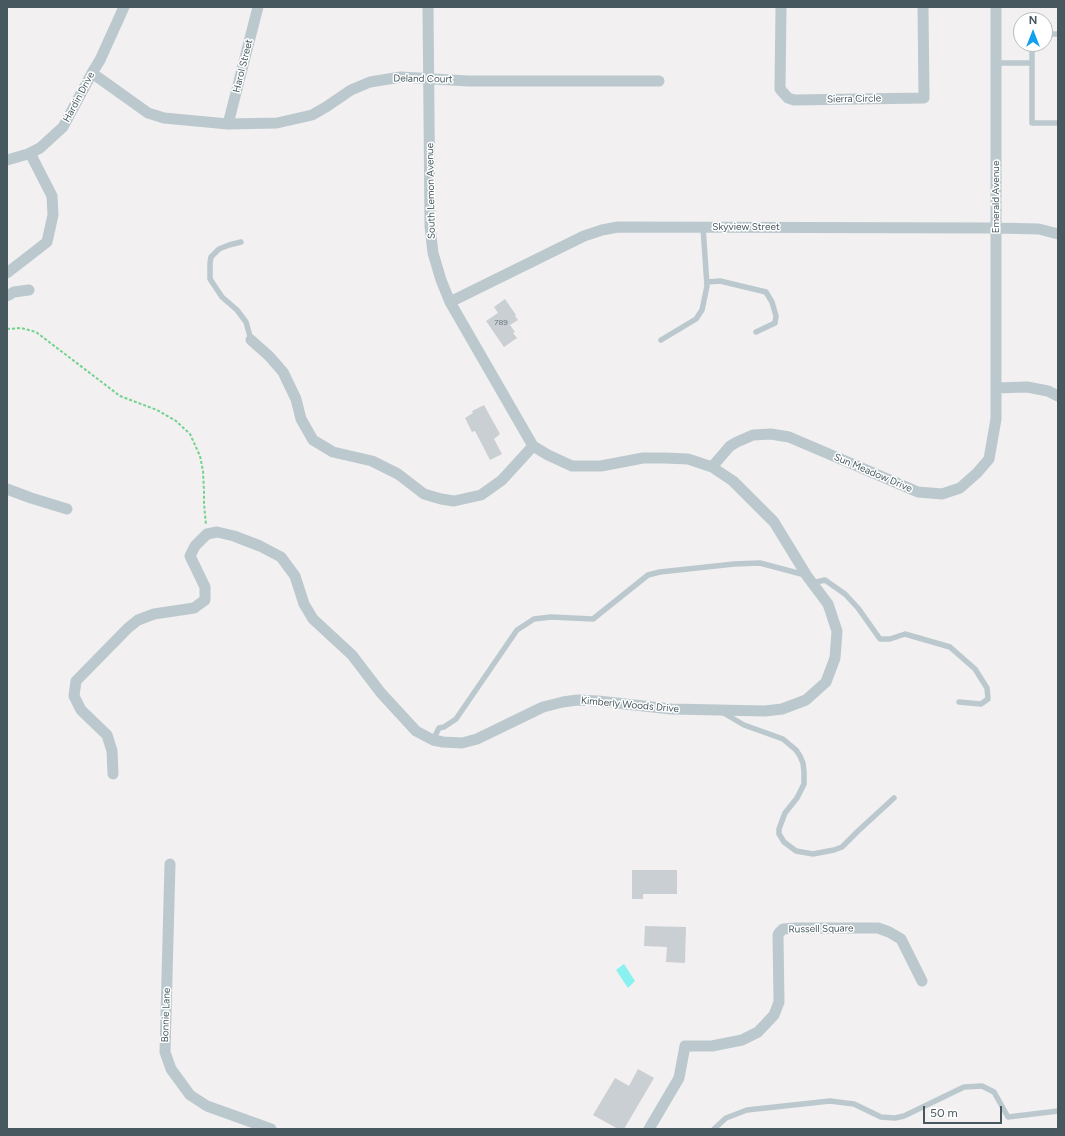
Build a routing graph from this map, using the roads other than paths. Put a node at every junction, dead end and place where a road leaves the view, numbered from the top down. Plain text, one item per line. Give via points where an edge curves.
1 (124, 7) edge
2 (258, 7) edge
3 (428, 7) edge
4 (781, 7) edge
5 (924, 7) edge
6 (996, 7) edge
7 (1032, 52) edge
8 (996, 63) junction
9 (1032, 63) junction
10 (92, 73) junction
11 (429, 78) junction
12 (659, 81) dead end
13 (1058, 123) edge
14 (228, 124) junction
15 (30, 153) junction
16 (7, 160) edge
17 (703, 227) junction
18 (996, 228) junction
19 (1058, 234) edge
20 (241, 242) dead end
21 (7, 273) edge
22 (707, 282) junction
23 (29, 290) dead end
24 (7, 296) edge
25 (450, 302) junction
26 (756, 332) dead end
27 (251, 340) joint
28 (661, 340) dead end
29 (996, 388) junction
30 (1058, 396) edge
31 (533, 446) junction
32 (712, 467) junction
33 (7, 489) edge
34 (67, 509) dead end
35 (810, 580) junction
36 (959, 702) dead end
37 (718, 710) junction
38 (433, 740) junction
39 (114, 774) dead end
40 (894, 798) dead end
41 (170, 864) dead end
42 (922, 981) dead end
43 (1058, 1110) edge
44 (271, 1129) edge
45 (649, 1129) edge
46 (714, 1129) edge

1 - 10 street, Hardin Drive
2 - 14 street, Harol Street
3 - 11 street, South Lemon Avenue
4 - 5 street, Sierra Circle via 780,89 788,98 794,100 924,98
6 - 8 street, Emerald Avenue
7 - 9 lane
8 - 9 lane
8 - 18 street, Emerald Avenue
9 - 13 lane via 1032,123
10 - 14 street, Deland Court via 148,113 164,118
10 - 15 street, Hardin Drive via 64,127 40,148
11 - 12 street, Deland Court via 468,81
11 - 14 street, Deland Court via 401,77 370,82 351,90 312,115 277,123
11 - 25 street, South Lemon Avenue via 430,232 433,254
15 - 16 street, Hardin Drive
15 - 21 street via 52,196 53,215 47,242
17 - 18 street, Skyview Street
17 - 22 lane
17 - 25 street, Skyview Street via 618,227 602,230 584,236
18 - 19 street, Skyview Street via 1039,229
18 - 29 street, Emerald Avenue
20 - 27 lane via 219,249 211,257 210,279 222,297 246,322
22 - 26 lane via 720,281 766,292 772,302 775,323
22 - 28 lane via 702,310 696,318
23 - 24 street via 14,292
25 - 31 street, South Lemon Avenue
27 - 31 street via 283,372 296,399 301,420 313,440 333,452 372,461 398,474 424,494 454,501 481,495 502,480
29 - 30 street via 1027,387 1048,391
29 - 32 street, Sun Meadow Drive via 996,420 989,459 960,488 942,494 918,492 789,438 772,434 754,435 737,442 730,446
31 - 32 street, Kimberly Woods Drive via 572,466 601,466 643,458 665,458 688,459
32 - 35 street, Kimberly Woods Drive via 733,481 774,522
33 - 34 street
35 - 36 lane via 825,580 846,594 880,639 905,634 950,647 975,669 987,688 988,699 981,704
35 - 37 street, Kimberly Woods Drive via 828,604 837,631 835,658 826,682 806,700 782,709
35 - 38 lane via 760,564 734,564 660,572 648,575 593,619 534,619 517,630 456,719 439,728
37 - 38 street, Kimberly Woods Drive via 671,709 577,700 543,707 472,741 452,743
37 - 40 lane via 783,740 800,756 804,784 785,813 779,829 784,842 796,850 813,854 842,847
38 - 39 street, Kimberly Woods Drive via 416,731 380,693 352,655 313,619 304,604 295,576 280,557 260,546 217,532 207,534 195,546 190,556 206,587 206,600 194,608 154,614 138,620 76,681 74,696 81,710 107,735 112,751
41 - 44 street, Bonnie Lane via 165,1052 171,1069 190,1095 207,1106
42 - 45 street, Russell Square via 900,939 884,930 783,929 778,935 779,1002 774,1015 758,1032 742,1040 712,1046 685,1046 679,1078
43 - 46 lane via 1008,1117 994,1092 982,1086 964,1087 895,1118 881,1117 854,1104 830,1101 747,1110 726,1118

